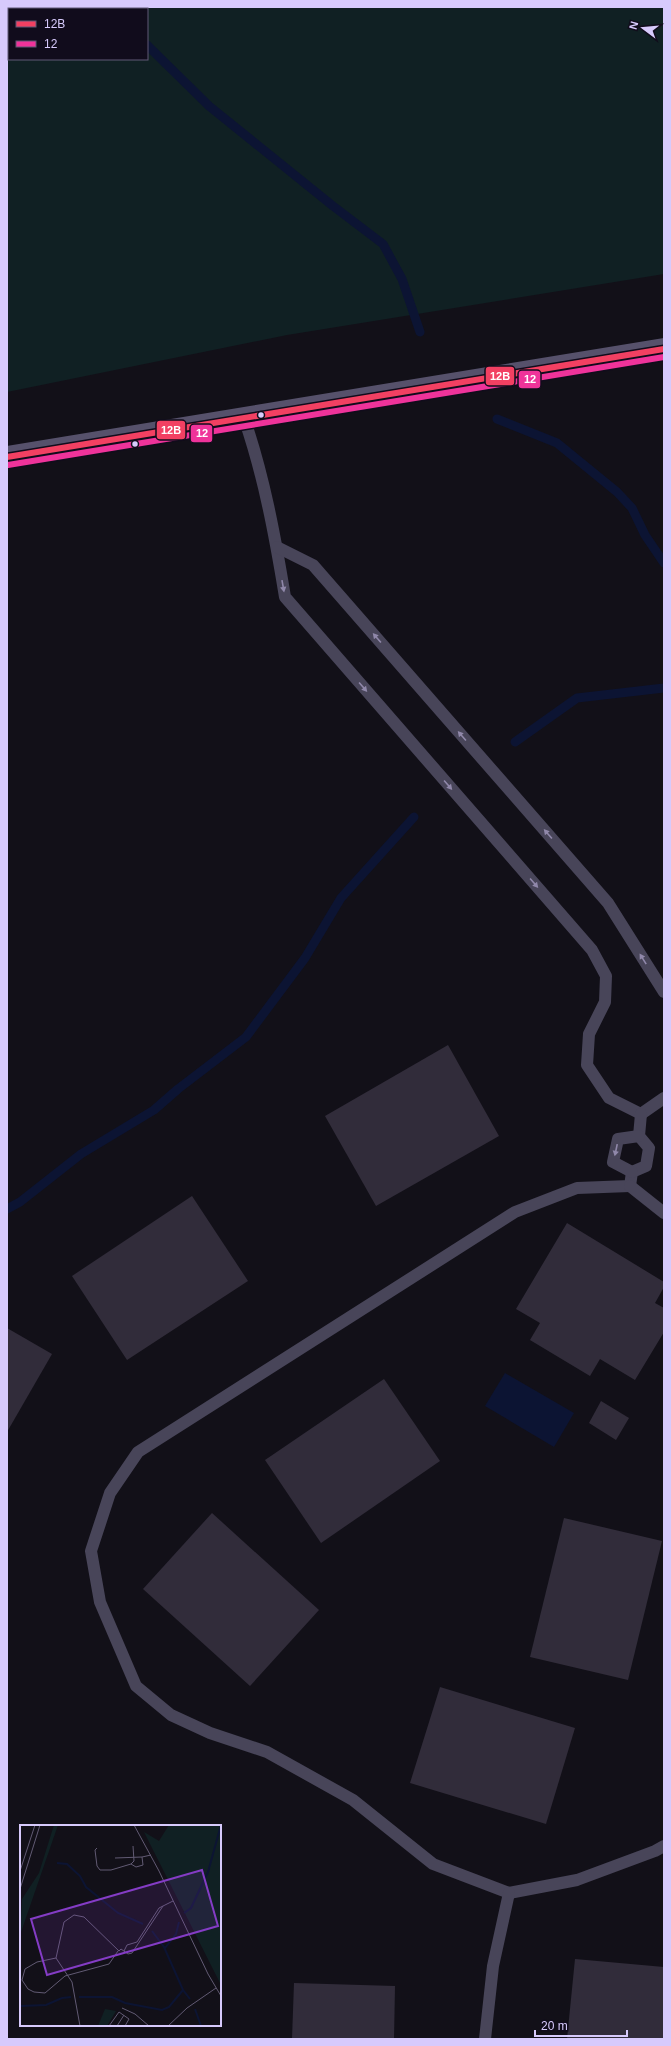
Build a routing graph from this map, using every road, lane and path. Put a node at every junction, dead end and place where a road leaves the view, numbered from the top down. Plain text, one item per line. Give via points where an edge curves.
1 (664, 349) edge
2 (244, 418) junction
3 (7, 457) edge
4 (277, 548) junction
5 (664, 992) edge
6 (664, 1098) edge
7 (641, 1114) junction
8 (639, 1136) junction
9 (632, 1172) junction
10 (630, 1186) junction
11 (664, 1212) edge
12 (664, 1846) edge
13 (509, 1893) junction
14 (485, 2039) edge

1 - 2 street
2 - 3 street
2 - 4 lane via 256,455
5 -> 4 lane via 608,903 313,565
4 -> 7 lane via 285,597 592,950 606,976 604,1002 589,1034 587,1065 609,1098
6 - 7 lane
7 - 8 lane
8 - 9 lane via 649,1148 646,1166
8 -> 9 lane via 618,1139 613,1162
9 - 10 lane
10 - 11 lane
10 - 13 lane via 577,1188 515,1212 138,1452 110,1493 91,1551 100,1602 136,1686 171,1715 210,1733 267,1752 353,1800 433,1864
12 - 13 lane via 577,1880
13 - 14 lane via 493,1966

